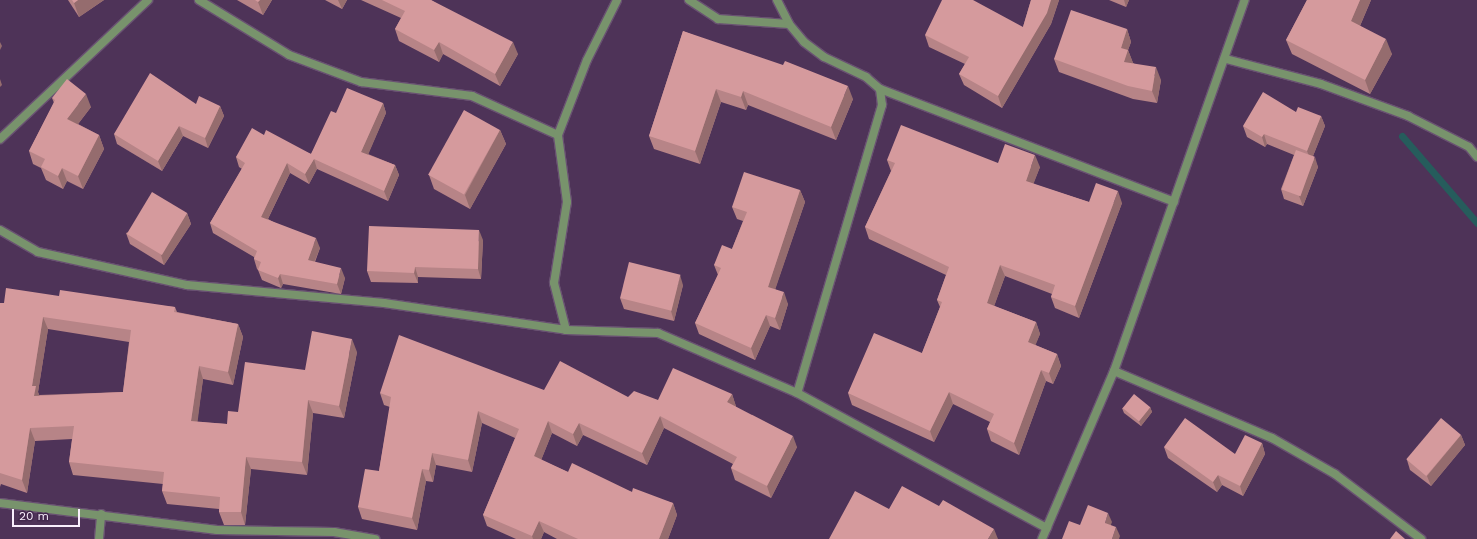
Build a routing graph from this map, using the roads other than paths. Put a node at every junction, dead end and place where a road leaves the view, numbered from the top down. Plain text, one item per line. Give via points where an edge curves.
1 (148, 0) edge
2 (199, 0) edge
3 (617, 0) edge
4 (690, 0) edge
5 (777, 0) edge
6 (1245, 0) edge
7 (788, 24) junction
8 (1226, 59) junction
9 (880, 89) junction
10 (558, 135) junction
11 (0, 139) edge
12 (1477, 157) edge
13 (1174, 202) junction
14 (0, 230) edge
15 (566, 330) junction
16 (1114, 371) junction
17 (797, 393) junction
18 (0, 503) edge
19 (101, 514) junction
20 (1047, 528) junction
21 (334, 535) edge
22 (99, 539) edge
23 (375, 539) edge
24 (1042, 539) edge
25 (1421, 539) edge

1 - 11 street
2 - 10 street via 289,55 361,82 472,96
3 - 10 street via 587,60
4 - 7 street via 718,19
5 - 7 street
6 - 8 street
7 - 9 street via 824,56 866,77
8 - 12 street via 1321,84 1408,116 1469,147
8 - 13 street
9 - 13 street
9 - 17 street via 882,105
10 - 15 street via 567,202 554,283
13 - 16 street
14 - 15 street via 38,252 187,285 384,303
15 - 17 street via 658,333
16 - 20 street
16 - 25 street via 1272,438 1335,474
17 - 20 street
18 - 19 street
19 - 21 street via 217,530
19 - 22 street
20 - 24 street
21 - 23 street

